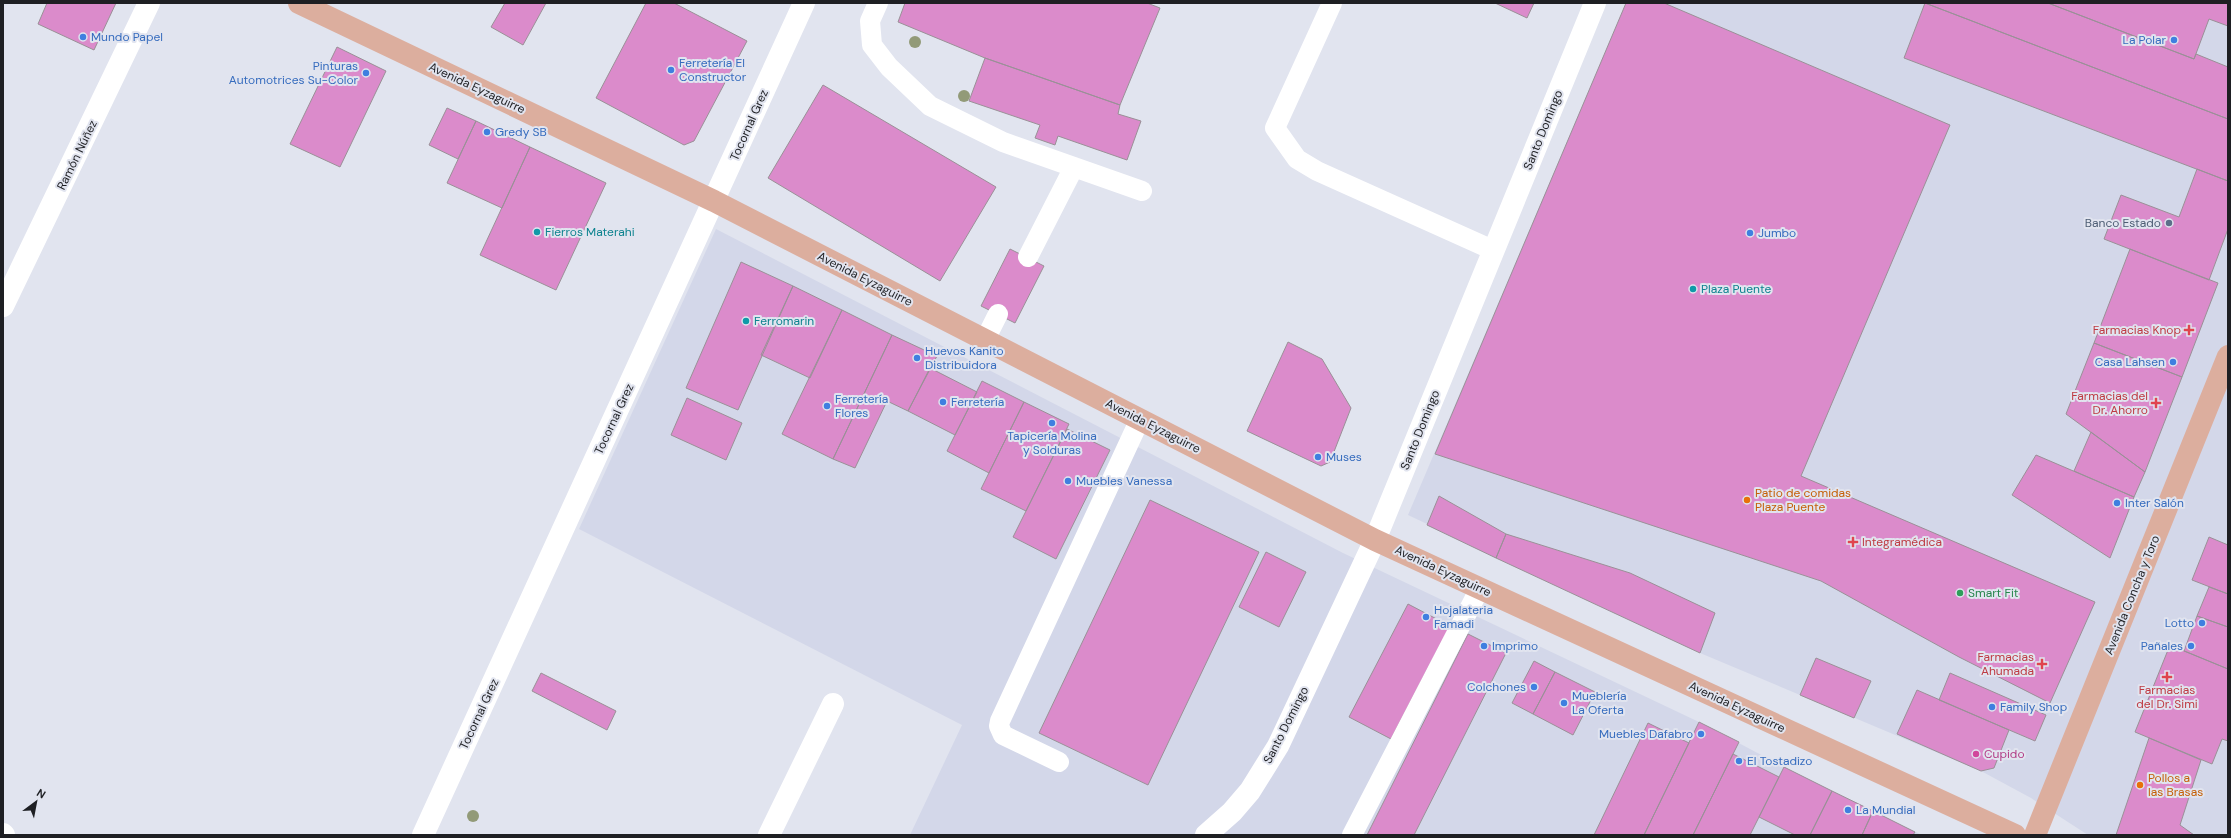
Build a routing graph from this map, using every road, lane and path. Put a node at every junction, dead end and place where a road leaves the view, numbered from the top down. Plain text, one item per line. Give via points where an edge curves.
1 (149, 3) edge
2 (299, 3) edge
3 (804, 3) edge
4 (878, 3) edge
5 (1332, 3) edge
6 (1595, 3) edge
7 (1074, 167) junction
8 (1142, 190) dead end
9 (714, 201) junction
10 (1493, 250) junction
11 (1028, 257) dead end
12 (3, 306) edge
13 (998, 314) dead end
14 (985, 340) junction
15 (2228, 356) edge
16 (1140, 420) junction
17 (1375, 540) junction
18 (1480, 588) junction
19 (833, 704) dead end
20 (1059, 762) dead end
21 (423, 835) edge
22 (769, 835) edge
23 (1206, 835) edge
24 (1352, 835) edge
25 (2015, 835) edge
26 (2035, 835) edge

1 - 12 street, Ramón Núñez
2 - 9 main road, Avenida Eyzaguirre
3 - 9 street, Tocornal Grez
4 - 7 lane via 870,21 872,45 889,67 930,106 1003,142
5 - 10 lane via 1275,128 1297,159 1317,171
6 - 10 street, Santo Domingo
7 - 8 lane
7 - 11 lane
9 - 14 main road, Avenida Eyzaguirre
9 - 21 street, Tocornal Grez
10 - 17 street, Santo Domingo
13 - 14 lane
14 - 16 main road, Avenida Eyzaguirre
15 - 26 main road, Avenida Concha y Toro
16 - 17 main road, Avenida Eyzaguirre
16 - 20 lane via 1000,721 999,726 1003,735
17 - 18 main road, Avenida Eyzaguirre
17 - 23 street, Santo Domingo via 1278,746 1250,791 1232,812
18 - 24 lane
18 - 25 main road, Avenida Eyzaguirre
19 - 22 street

